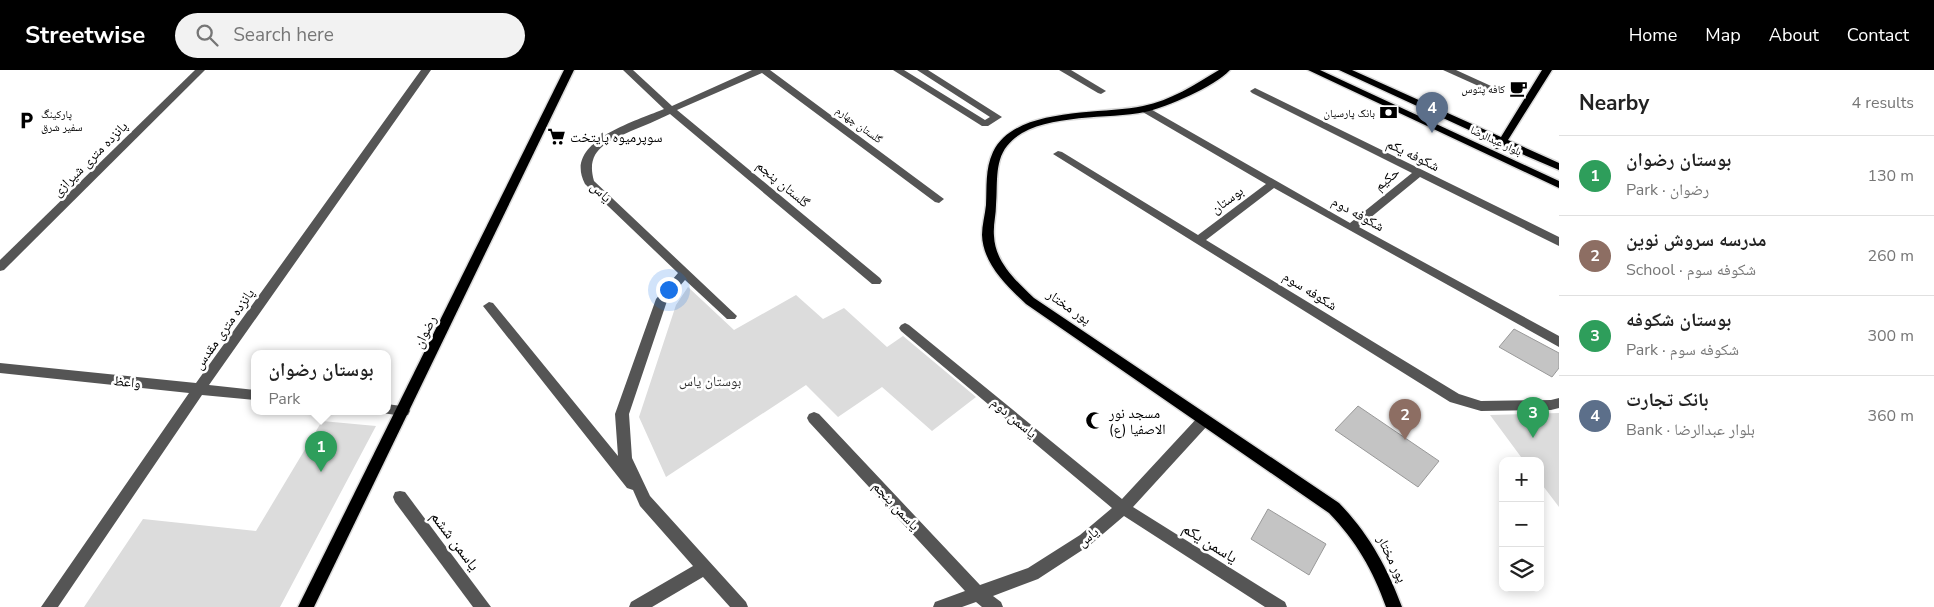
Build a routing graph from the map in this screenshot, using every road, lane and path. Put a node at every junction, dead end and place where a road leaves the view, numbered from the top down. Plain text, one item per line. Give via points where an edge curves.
1 (200, 70) edge
2 (426, 70) edge
3 (569, 70) edge
4 (628, 70) edge
5 (760, 70) edge
6 (764, 70) edge
7 (898, 70) edge
8 (922, 70) edge
9 (1064, 70) edge
10 (1313, 70) edge
11 (1344, 70) edge
12 (1448, 70) edge
13 (1547, 70) edge
14 (1222, 71) edge
15 (1102, 90) dead end
16 (1255, 91) dead end
17 (1497, 91) dead end
18 (1144, 109) junction
19 (671, 110) junction
20 (1503, 141) junction
21 (1490, 152) junction
22 (1058, 154) dead end
23 (1559, 167) edge
24 (1419, 173) junction
25 (1273, 184) junction
26 (1559, 185) edge
27 (939, 199) dead end
28 (1351, 228) junction
29 (1198, 240) junction
30 (1559, 242) edge
31 (0, 267) edge
32 (685, 272) junction
33 (876, 281) dead end
34 (489, 306) dead end
35 (731, 316) dead end
36 (905, 328) dead end
37 (1559, 342) edge
38 (0, 368) edge
39 (200, 389) junction
40 (251, 395) edge
41 (1559, 403) edge
42 (391, 410) edge
43 (403, 411) junction
44 (814, 418) dead end
45 (1203, 421) junction
46 (400, 497) dead end
47 (645, 501) junction
48 (1123, 508) junction
49 (705, 568) junction
50 (978, 594) junction
51 (49, 607) edge
52 (306, 607) edge
53 (483, 607) edge
54 (637, 607) edge
55 (740, 607) edge
56 (941, 607) edge
57 (995, 607) edge
58 (1279, 607) edge
59 (1395, 607) edge

1 - 31 street, پانزده متری شیرازی
2 - 39 street, پانزده متری مقدس
3 - 43 main road, رضوان
4 - 19 street, گلستان پنجم
5 - 19 street, یاس
6 - 27 street, گلستان چهارم
7 - 8 street via 985,124 997,117
9 - 15 street
10 - 21 main road, بلوار عبدالرضا
11 - 20 main road, بلوار عبدالرضا
12 - 17 street
13 - 20 main road
14 - 18 main road, پور مختار via 1168,101
16 - 24 street, شکوفه یکم
18 - 25 street, شکوفه دوم
18 - 45 main road, پور مختار via 1040,123 1019,131 1004,142 993,163 988,242 996,263 1030,301
19 - 32 street, یاس via 603,140 593,149 585,171 589,182
19 - 33 street, گلستان پنجم
20 - 21 main road
20 - 23 main road, بلوار عبدالرضا
21 - 26 main road, بلوار عبدالرضا
22 - 29 street, شکوفه سوم
24 - 28 street, حکیم
24 - 30 street, شکوفه یکم
25 - 28 street, شکوفه دوم
25 - 29 street, بوستان
28 - 37 street, شکوفه دوم
29 - 41 street, شکوفه سوم via 1455,398 1481,406
32 - 35 street, یاس
32 - 47 street via 662,299 622,414 625,458
34 - 47 street
36 - 48 street, یاسمن دوم
38 - 39 street, واعظ
39 - 40 street, واعظ
39 - 51 street, پانزده متری مقدس
42 - 43 street
43 - 52 main road, رضوان
44 - 50 street, یاسمن پنجم
45 - 48 street, یاس
45 - 59 main road, پور مختار via 1334,508 1363,539 1380,568
46 - 53 street, یاسمن ششم
47 - 49 street
48 - 50 street, یاس via 1085,540 1033,574
48 - 58 street, یاسمن یکم
49 - 54 street
49 - 55 street
50 - 56 street, یاس
50 - 57 street, یاسمن پنجم

